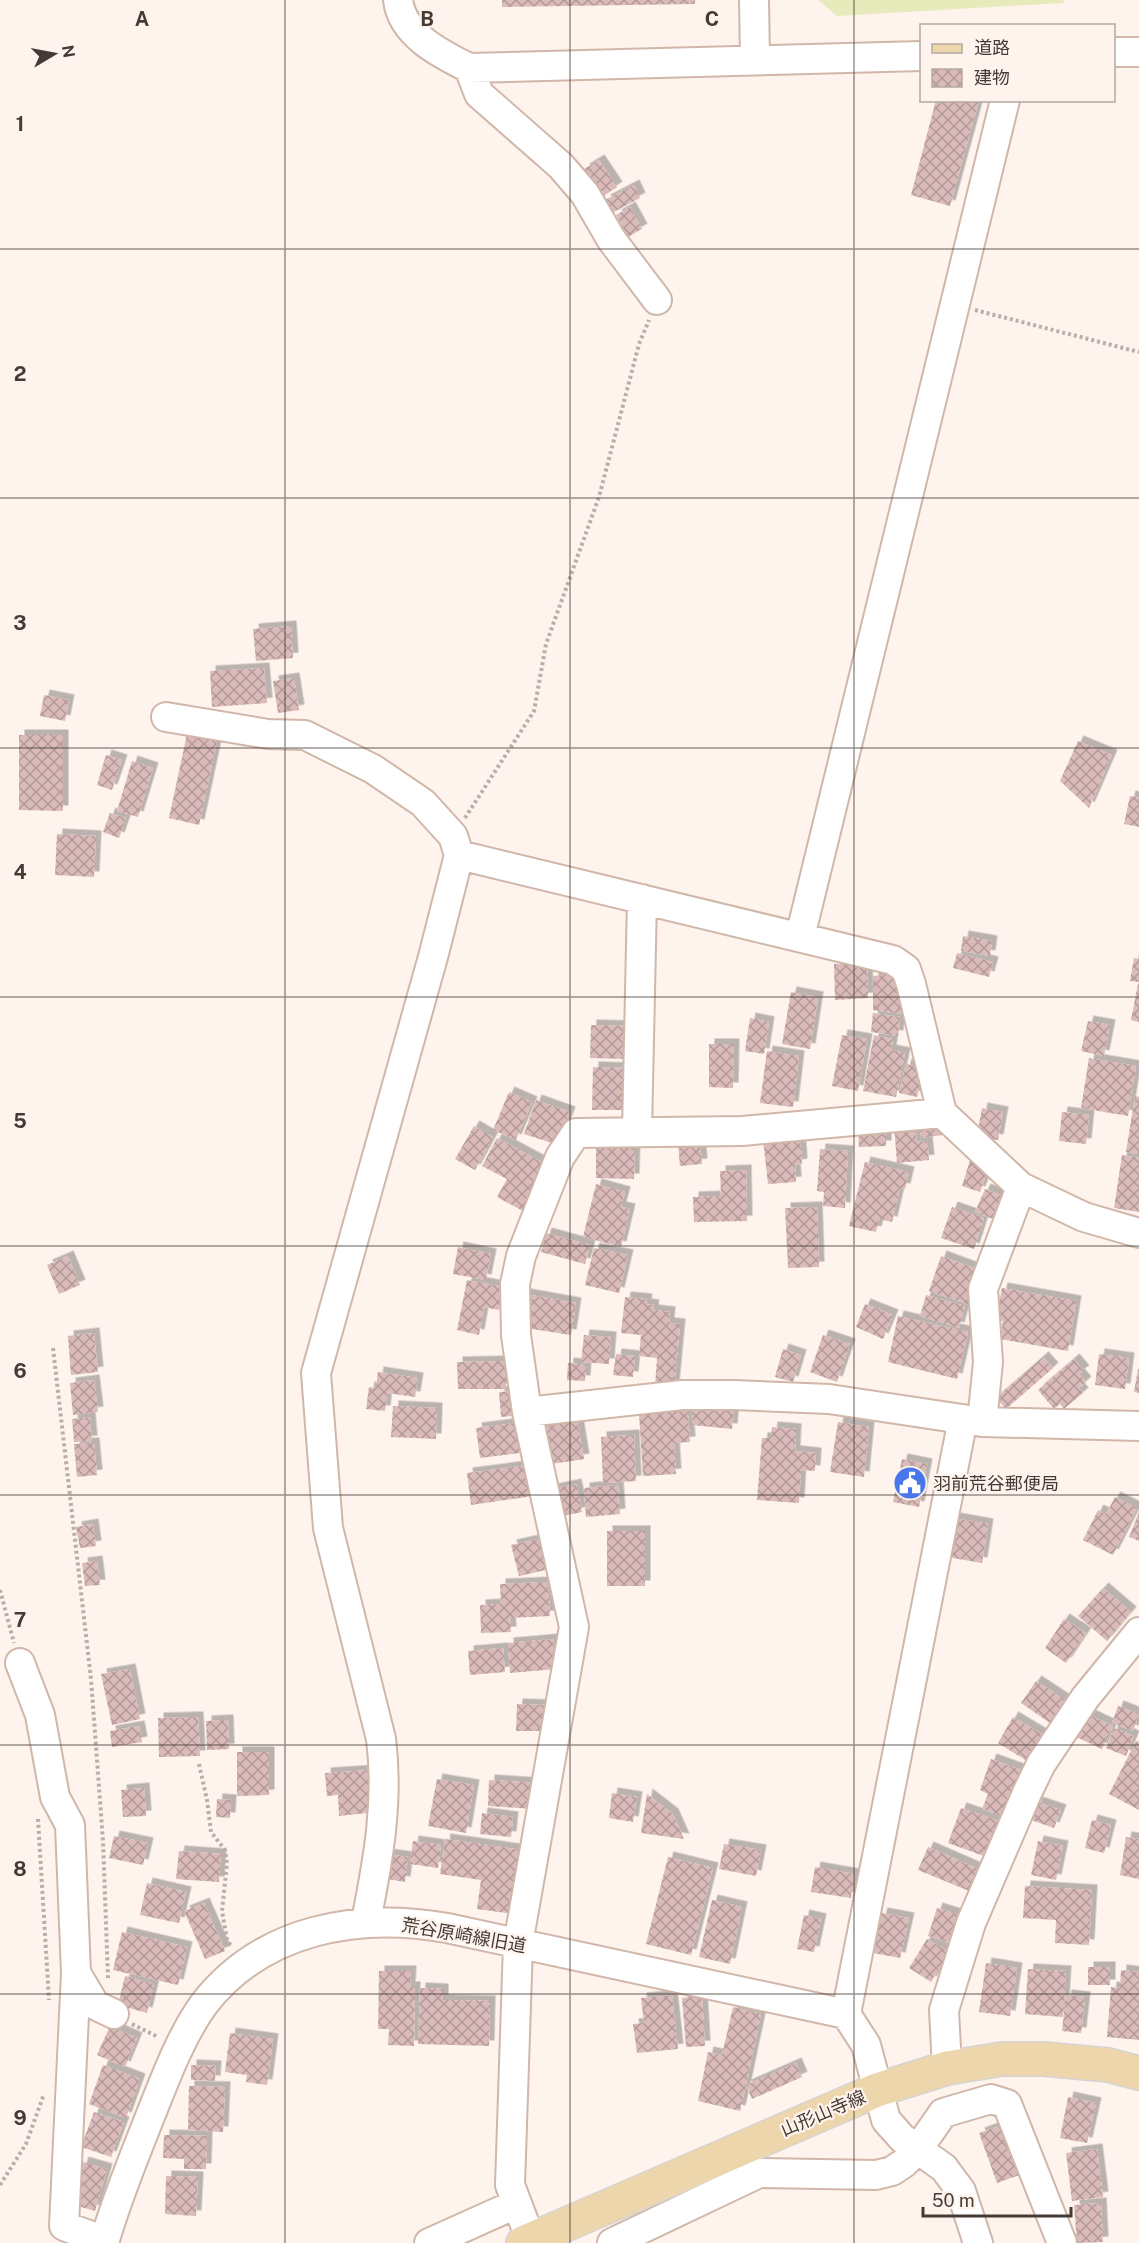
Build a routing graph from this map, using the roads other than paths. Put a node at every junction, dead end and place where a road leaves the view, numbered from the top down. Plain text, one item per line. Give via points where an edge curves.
1 (398, 0) edge
2 (754, 0) edge
3 (1115, 52) edge
4 (1139, 52) edge
5 (920, 56) edge
6 (755, 59) junction
7 (470, 68) junction
8 (1005, 102) edge
9 (657, 300) road end
10 (166, 717) dead end
11 (456, 846) junction
12 (642, 899) junction
13 (800, 937) junction
14 (942, 1113) junction
15 (637, 1132) junction
16 (1021, 1187) junction
17 (1139, 1233) edge
18 (527, 1412) junction
19 (972, 1421) junction
20 (1139, 1426) edge
21 (1139, 1632) edge
22 (20, 1663) road end
23 (366, 1921) junction
24 (518, 1944) junction
25 (76, 1973) junction
26 (114, 2014) road end
27 (846, 2014) junction
28 (947, 2068) junction
29 (1139, 2073) edge
30 (877, 2090) junction
31 (918, 2149) junction
32 (516, 2204) junction
33 (104, 2242) edge
34 (528, 2242) edge
35 (429, 2243) edge
36 (612, 2243) edge
37 (978, 2243) edge
38 (1062, 2243) edge

1 - 7 street via 410,29 441,54
2 - 6 street
3 - 4 street
5 - 6 street
6 - 7 street
7 - 9 street via 479,94 561,166 585,194 611,239
8 - 13 street
10 - 11 street via 268,734 305,735 372,769 423,803
11 - 12 street
11 - 23 street via 427,980 316,1373 328,1528 381,1739 385,1770 381,1848
12 - 13 street
12 - 15 street
13 - 14 street via 893,960 906,969
14 - 15 street via 742,1131
14 - 16 street
15 - 18 street via 576,1133 560,1156 521,1256 515,1284 516,1335
16 - 17 street via 1084,1217
16 - 19 street via 982,1289 988,1362
18 - 19 street via 682,1395 734,1395 829,1400
18 - 24 street via 574,1627
19 - 20 street
19 - 27 street
21 - 28 street via 1079,1707 1041,1764 1023,1804 971,1923 944,2010
22 - 25 street via 40,1715 55,1797 70,1825
23 - 24 street, 荒谷原崎線旧道 via 415,1922
23 - 33 street, 荒谷原崎線旧道 via 282,1942 243,1966 204,2005 180,2049 133,2160
24 - 27 street, 荒谷原崎線旧道
24 - 32 street via 510,2185
25 - 26 street via 95,2005
25 - 33 street via 64,2226
27 - 30 street via 866,2044
28 - 29 main road, 山形山寺線 via 1002,2059 1044,2059 1108,2065
28 - 30 main road, 山形山寺線
30 - 31 street via 886,2120
30 - 34 main road, 山形山寺線
31 - 36 street via 892,2171 876,2175 759,2174
31 - 37 street via 944,2168 961,2191
31 - 38 street via 943,2113 991,2099 1007,2104
32 - 34 street
32 - 35 street

